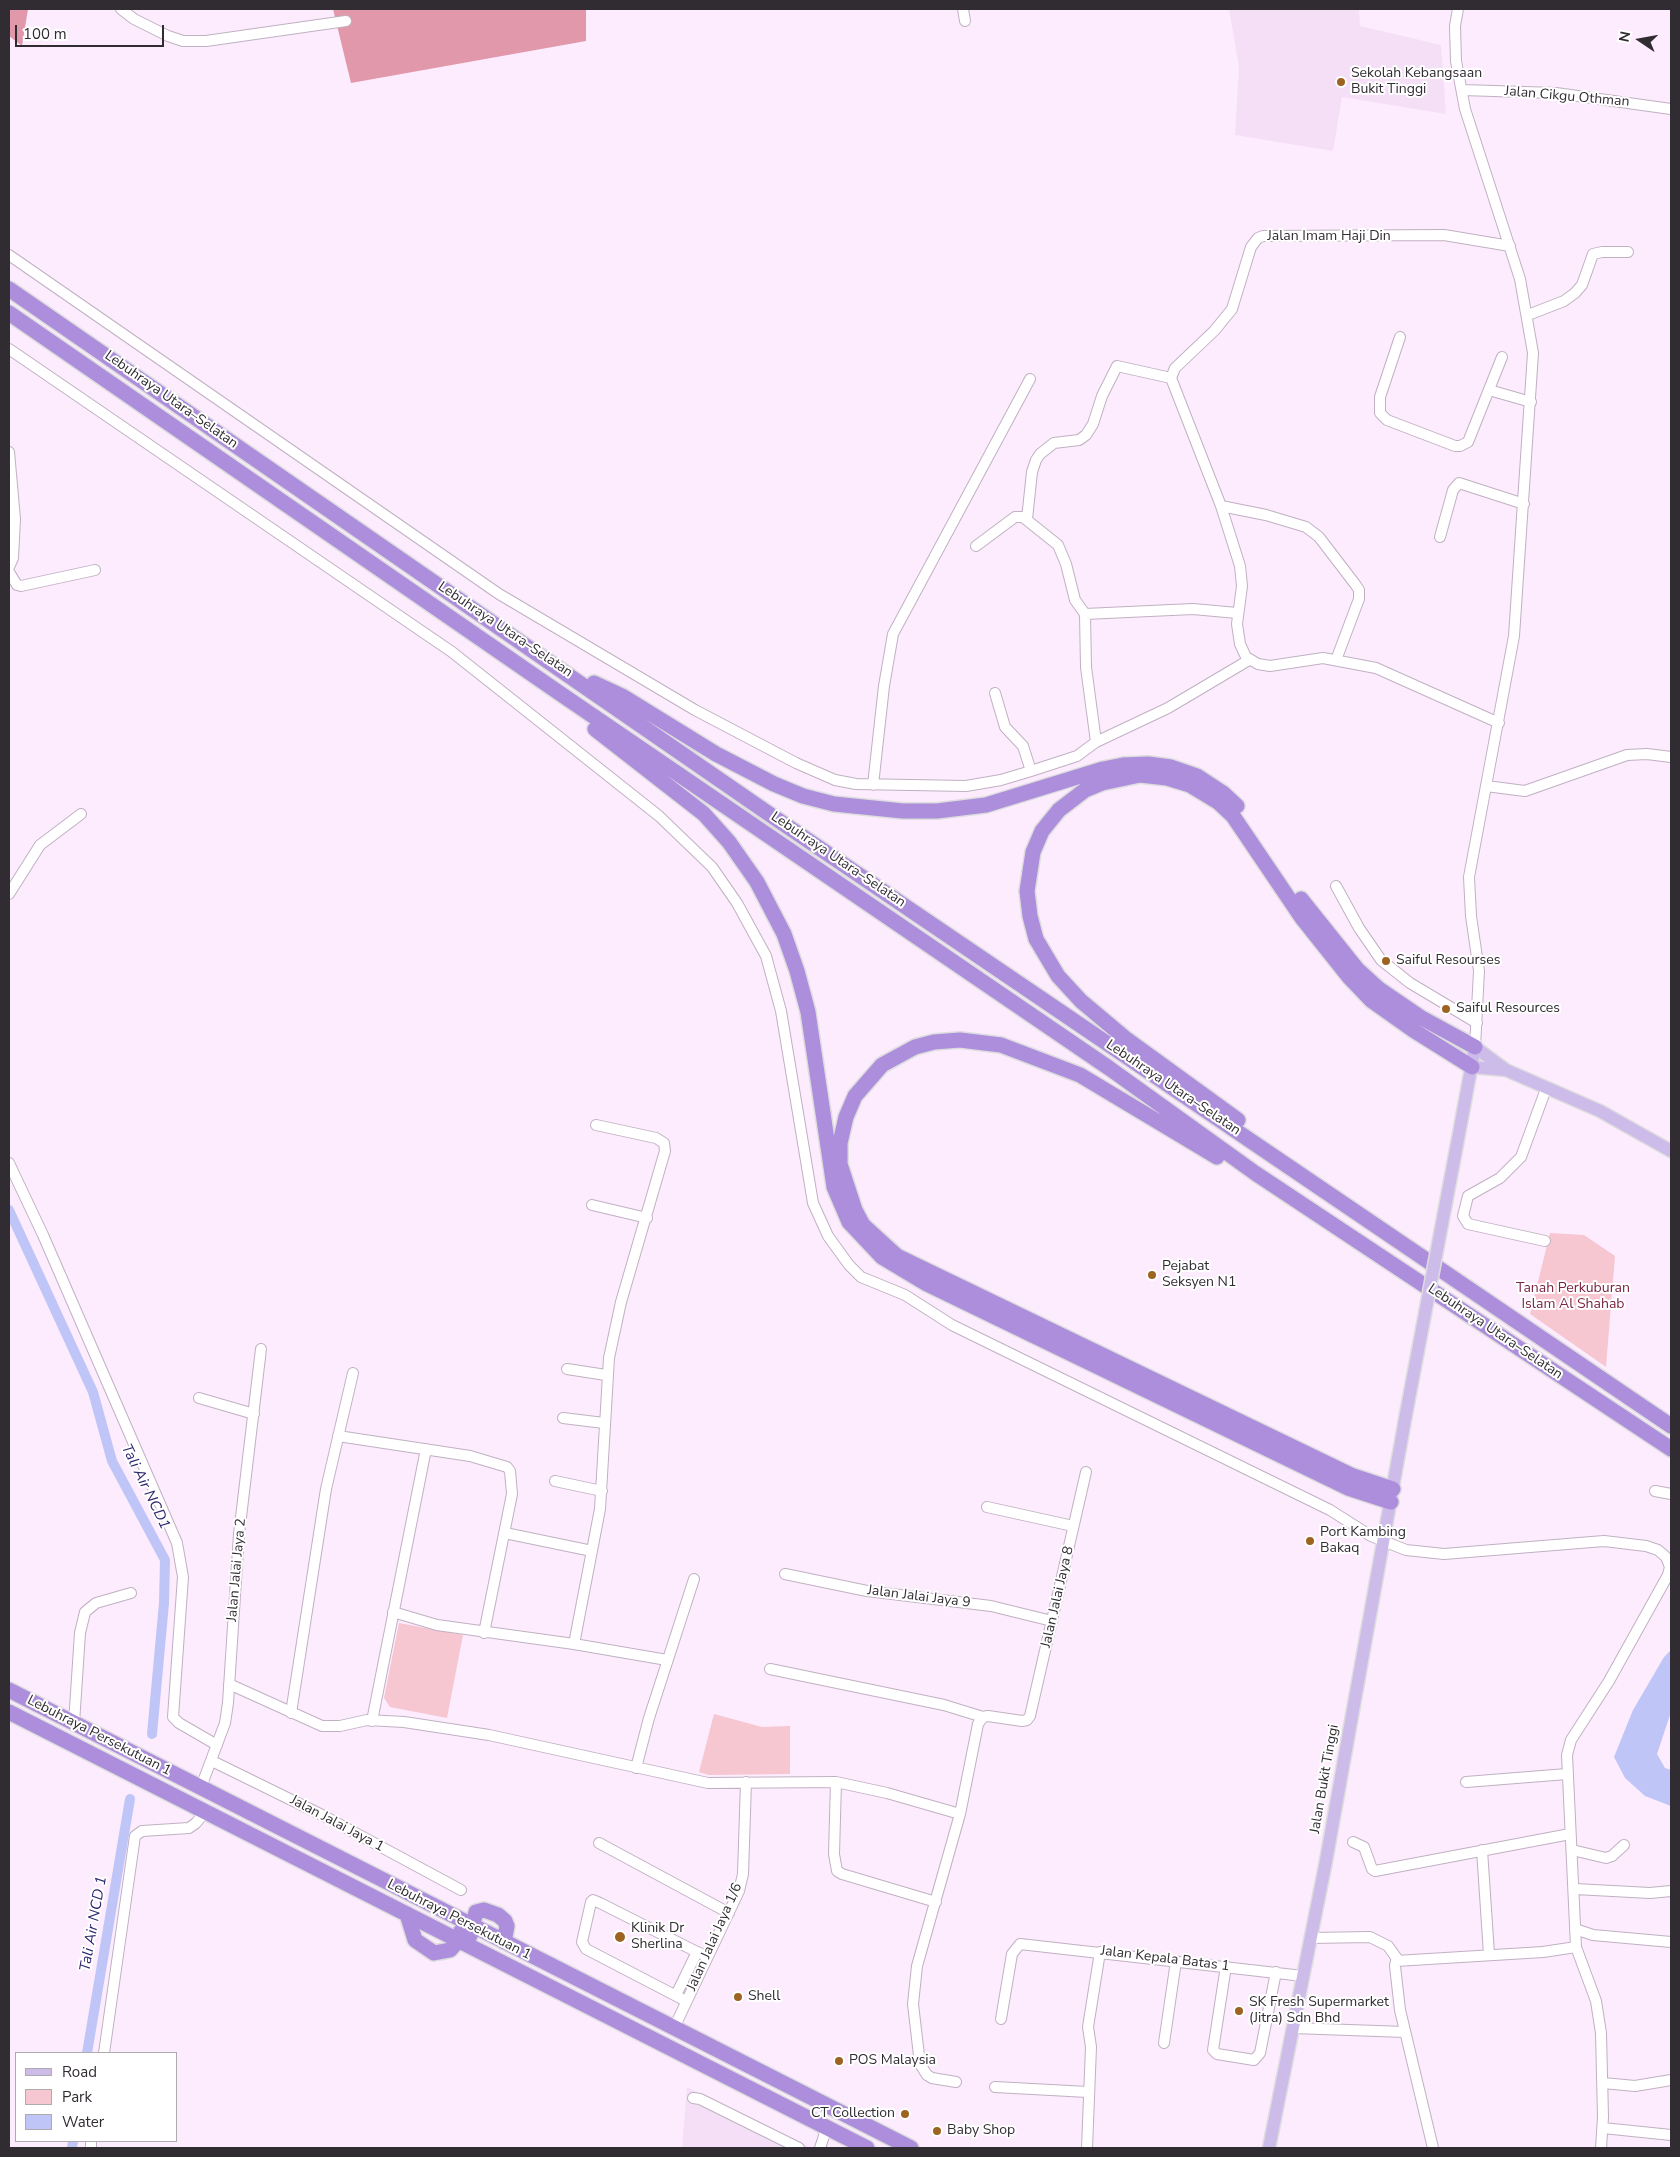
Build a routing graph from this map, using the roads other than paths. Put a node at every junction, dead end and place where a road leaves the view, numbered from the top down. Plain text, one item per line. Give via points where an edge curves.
1 (121, 9) edge
2 (963, 9) edge
3 (1458, 9) edge
4 (346, 21) dead end
5 (964, 22) dead end
6 (1462, 90) junction
7 (1671, 109) edge
8 (1510, 246) junction
9 (1628, 252) dead end
10 (9, 255) edge
11 (9, 288) edge
12 (9, 313) edge
13 (1528, 315) junction
14 (1400, 337) dead end
15 (9, 349) edge
16 (1502, 357) dead end
17 (1171, 378) junction
18 (1030, 379) dead end
19 (1488, 390) junction
20 (1531, 402) junction
21 (9, 452) edge
22 (1524, 504) junction
23 (1221, 506) junction
24 (1027, 519) junction
25 (1440, 537) dead end
26 (976, 546) dead end
27 (9, 567) edge
28 (95, 570) dead end
29 (9, 572) edge
30 (1237, 613) junction
31 (1085, 614) junction
32 (1249, 660) junction
33 (1336, 660) junction
34 (580, 681) junction
35 (555, 690) junction
36 (995, 693) dead end
37 (1499, 722) junction
38 (1096, 742) junction
39 (1671, 757) edge
40 (1031, 771) junction
41 (873, 785) junction
42 (1486, 786) junction
43 (81, 814) dead end
44 (1336, 886) dead end
45 (9, 894) edge
46 (1477, 1023) junction
47 (1475, 1048) junction
48 (1472, 1067) junction
49 (1506, 1070) junction
50 (1546, 1089) junction
51 (596, 1125) dead end
52 (1671, 1151) edge
53 (9, 1163) edge
54 (1255, 1173) junction
55 (592, 1205) dead end
56 (1349, 1207) junction
57 (646, 1218) junction
58 (1545, 1242) dead end
59 (261, 1349) dead end
60 (567, 1369) dead end
61 (353, 1373) dead end
62 (606, 1375) junction
63 (199, 1398) dead end
64 (254, 1414) junction
65 (564, 1418) dead end
66 (604, 1424) junction
67 (1671, 1426) edge
68 (338, 1436) junction
69 (426, 1449) junction
70 (1671, 1449) edge
71 (1086, 1472) dead end
72 (555, 1481) dead end
73 (1655, 1490) dead end
74 (602, 1491) junction
75 (1671, 1494) edge
76 (1392, 1495) junction
77 (987, 1507) dead end
78 (1073, 1526) junction
79 (505, 1533) junction
80 (1384, 1541) junction
81 (592, 1551) junction
82 (1671, 1567) edge
83 (785, 1574) dead end
84 (694, 1579) dead end
85 (131, 1593) dead end
86 (393, 1612) junction
87 (1052, 1621) junction
88 (484, 1633) junction
89 (574, 1644) junction
90 (667, 1660) junction
91 (770, 1669) dead end
92 (229, 1684) junction
93 (9, 1690) edge
94 (9, 1712) edge
95 (291, 1714) junction
96 (983, 1717) junction
97 (372, 1720) junction
98 (74, 1723) junction
99 (217, 1745) junction
100 (212, 1761) junction
101 (636, 1768) junction
102 (1567, 1774) junction
103 (746, 1782) junction
104 (836, 1782) junction
105 (1466, 1782) dead end
106 (201, 1787) junction
107 (206, 1812) junction
108 (960, 1814) junction
109 (1570, 1834) junction
110 (1353, 1842) dead end
111 (599, 1843) dead end
112 (1624, 1845) dead end
113 (1482, 1850) junction
114 (1572, 1850) junction
115 (1575, 1889) junction
116 (461, 1890) dead end
117 (1671, 1891) edge
118 (936, 1902) junction
119 (729, 1913) junction
120 (407, 1914) junction
121 (467, 1924) junction
122 (1575, 1929) junction
123 (1310, 1938) junction
124 (463, 1942) junction
125 (504, 1942) junction
126 (1671, 1942) edge
127 (1576, 1947) junction
128 (697, 1952) junction
129 (1100, 1952) junction
130 (1489, 1954) junction
131 (707, 1956) junction
132 (1398, 1960) junction
133 (1176, 1961) junction
134 (1226, 1966) junction
135 (1276, 1972) junction
136 (1303, 1976) junction
137 (676, 1995) junction
138 (686, 2001) junction
139 (1001, 2019) dead end
140 (674, 2028) junction
141 (1293, 2028) junction
142 (1406, 2032) junction
143 (1164, 2043) dead end
144 (104, 2052) edge
145 (1671, 2080) edge
146 (956, 2082) dead end
147 (1603, 2083) junction
148 (995, 2087) dead end
149 (1088, 2092) junction
150 (693, 2098) dead end
151 (827, 2127) junction
152 (1603, 2128) junction
153 (1671, 2135) edge
154 (799, 2148) edge
155 (820, 2148) edge
156 (867, 2148) edge
157 (910, 2148) edge
158 (1087, 2148) edge
159 (1269, 2148) edge
160 (1433, 2148) edge
161 (1600, 2148) edge

1 - 4 street via 134,19 183,41 206,41
2 - 5 street
3 - 6 street via 1454,40
6 - 7 street, Jalan Cikgu Othman via 1556,93
6 - 8 street
8 - 13 street
8 - 17 street, Jalan Imam Haji Din via 1444,235 1263,236 1251,247 1232,310 1216,330 1175,368
9 - 13 street via 1593,254 1582,286 1576,293
10 - 41 street via 499,594 695,710 796,763 841,782
11 - 34 highway, Lebuhraya Utara–Selatan
12 - 35 highway, Lebuhraya Utara–Selatan
13 - 20 street via 1533,353
14 - 19 street via 1378,402 1380,413 1386,420 1460,446 1468,442
15 - 80 street via 452,652 659,816 712,867 737,903 766,956 781,1011 813,1203 828,1236 861,1277 905,1295 952,1325 1330,1510
16 - 19 street
17 - 23 street
17 - 24 street via 1116,366 1086,435 1079,440 1054,443 1036,460
18 - 41 street via 893,634
19 - 20 street
20 - 22 street
21 - 27 street via 15,512 14,558
22 - 25 street via 1459,483 1453,490
22 - 37 street via 1514,636
23 - 30 street via 1242,576
23 - 33 street via 1306,527 1319,536 1355,584 1359,599
24 - 26 street via 1015,517
24 - 31 street via 1058,545 1076,600
28 - 29 street via 21,586
30 - 31 street via 1193,608
30 - 32 street via 1240,644
31 - 38 street via 1086,666
32 - 33 street via 1277,667 1311,658
32 - 38 street via 1168,708
33 - 37 street via 1390,674
34 - 47 highway via 605,687 716,754 774,784 834,804 903,811 986,805 1123,765 1171,767 1197,776 1236,805 1311,912 1357,969 1379,989 1420,1017
34 - 56 highway, Lebuhraya Utara–Selatan via 780,821
35 - 54 highway, Lebuhraya Utara–Selatan via 1109,1068
35 - 76 highway via 562,704 704,814 729,842 757,882 784,934 808,1012 834,1187 849,1222 882,1257 927,1284 1348,1488
36 - 40 street via 1005,727 1023,746
37 - 42 street
38 - 40 street via 1077,756
39 - 42 street via 1636,754 1620,757 1525,791
40 - 41 street via 966,786
42 - 46 street via 1469,888 1479,971
43 - 45 street via 40,845
44 - 46 street via 1381,960 1410,983
46 - 47 street
47 - 48 main road, Jalan Bukit Tinggi
47 - 49 main road
48 - 49 main road
48 - 56 highway via 1413,1030 1349,978 1302,918 1233,816 1204,793 1175,780 1140,775 1102,782 1085,790 1059,810 1042,831 1033,852 1027,891 1036,939 1058,976 1081,1001 1126,1038 1259,1135
48 - 76 main road, Jalan Bukit Tinggi, bridge
49 - 50 main road
50 - 52 main road via 1600,1111
50 - 58 street via 1521,1157 1505,1174 1468,1196 1463,1216 1468,1224
51 - 57 street via 649,1136 664,1143 664,1158
53 - 99 street via 177,1542 183,1584 173,1717 179,1724
54 - 70 highway, Lebuhraya Utara–Selatan
54 - 76 highway via 1230,1165 1080,1075 1026,1053 978,1041 934,1042 914,1047 882,1065 855,1096 840,1142 840,1164 854,1210 863,1224 897,1256
55 - 57 street
56 - 67 highway, Lebuhraya Utara–Selatan
57 - 62 street via 621,1302
59 - 64 street, Jalan Jalai Jaya 2
60 - 62 street
61 - 68 street
62 - 66 street
63 - 64 street
64 - 92 street, Jalan Jalai Jaya 2 via 239,1534
65 - 66 street
66 - 74 street
68 - 69 street
68 - 95 street via 326,1489
69 - 79 street via 470,1456 507,1467 512,1494
69 - 86 street
71 - 78 street, Jalan Jalai Jaya 8
72 - 74 street
73 - 75 street
74 - 81 street
76 - 80 main road, Jalan Bukit Tinggi
77 - 78 street
78 - 87 street, Jalan Jalai Jaya 8
79 - 81 street
79 - 88 street
80 - 82 street via 1414,1551 1444,1554 1604,1541 1658,1550
80 - 123 main road, Jalan Bukit Tinggi
81 - 89 street
82 - 102 street via 1609,1682 1569,1746
83 - 87 street, Jalan Jalai Jaya 9 via 867,1591 991,1606
84 - 90 street
85 - 98 street via 96,1603 86,1612 80,1633
86 - 88 street via 437,1625
86 - 97 street
87 - 96 street, Jalan Jalai Jaya 8 via 1027,1720
88 - 89 street
89 - 90 street
90 - 101 street
91 - 96 street via 944,1704
92 - 95 street
92 - 99 street, Jalan Jalai Jaya 2 via 225,1723
93 - 98 highway, Lebuhraya Persekutuan 1
94 - 107 highway, Lebuhraya Persekutuan 1
95 - 97 street via 322,1726
96 - 108 street via 978,1724
97 - 101 street via 489,1735
98 - 106 highway, Lebuhraya Persekutuan 1
99 - 100 street, Jalan Jalai Jaya 2
100 - 106 street, Jalan Jalai Jaya 2
100 - 116 street, Jalan Jalai Jaya 1 via 322,1815
101 - 103 street via 708,1783
102 - 105 street
102 - 109 street
103 - 104 street
103 - 119 street, Jalan Jalai Jaya 1/6 via 743,1874 740,1891
104 - 108 street
104 - 118 street via 834,1854 838,1871
106 - 121 highway, Lebuhraya Persekutuan 1
107 - 120 highway, Lebuhraya Persekutuan 1
107 - 144 street via 188,1828 142,1831 135,1836
108 - 118 street
109 - 113 street
109 - 114 street
110 - 113 street via 1364,1847 1372,1869 1376,1871
111 - 119 street
112 - 114 street via 1606,1858
113 - 130 street
114 - 115 street
115 - 117 street
115 - 122 street
118 - 146 street via 915,1977 918,2049 920,2064 927,2075
119 - 131 street, Jalan Jalai Jaya 1/6
120 - 124 highway, Lebuhraya Persekutuan 1
120 - 124 highway via 412,1935 429,1951 444,1953
121 - 124 highway
121 - 125 highway, Lebuhraya Persekutuan 1
121 - 125 highway via 476,1912 491,1912 507,1926
122 - 126 street via 1593,1935
122 - 127 street
123 - 132 street via 1370,1938 1388,1946
123 - 136 main road, Jalan Bukit Tinggi
124 - 151 highway, Lebuhraya Persekutuan 1
125 - 140 highway, Lebuhraya Persekutuan 1
127 - 130 street
127 - 147 street via 1598,2008
128 - 131 street
128 - 137 street
128 - 137 street via 593,1900 582,1942 586,1949
129 - 133 street, Jalan Kepala Batas 1
129 - 139 street, Jalan Kepala Batas 1 via 1026,1944 1017,1946 1012,1954
129 - 149 street via 1088,2027 1091,2047
130 - 132 street
131 - 138 street, Jalan Jalai Jaya 1/6
132 - 142 street via 1396,1978
133 - 134 street, Jalan Kepala Batas 1
133 - 143 street
134 - 135 street, Jalan Kepala Batas 1
134 - 135 street via 1213,2050 1217,2054 1254,2060 1260,2053
135 - 136 street, Jalan Kepala Batas 1
136 - 141 main road, Jalan Bukit Tinggi
137 - 138 street
138 - 140 street, Jalan Jalai Jaya 1/6
140 - 157 highway, Lebuhraya Persekutuan 1
141 - 142 street
141 - 159 main road, Jalan Bukit Tinggi
142 - 160 street
145 - 147 street via 1635,2086
147 - 152 street
148 - 149 street
149 - 158 street
150 - 154 street
151 - 155 street
151 - 156 highway, Lebuhraya Persekutuan 1
152 - 153 street
152 - 161 street

